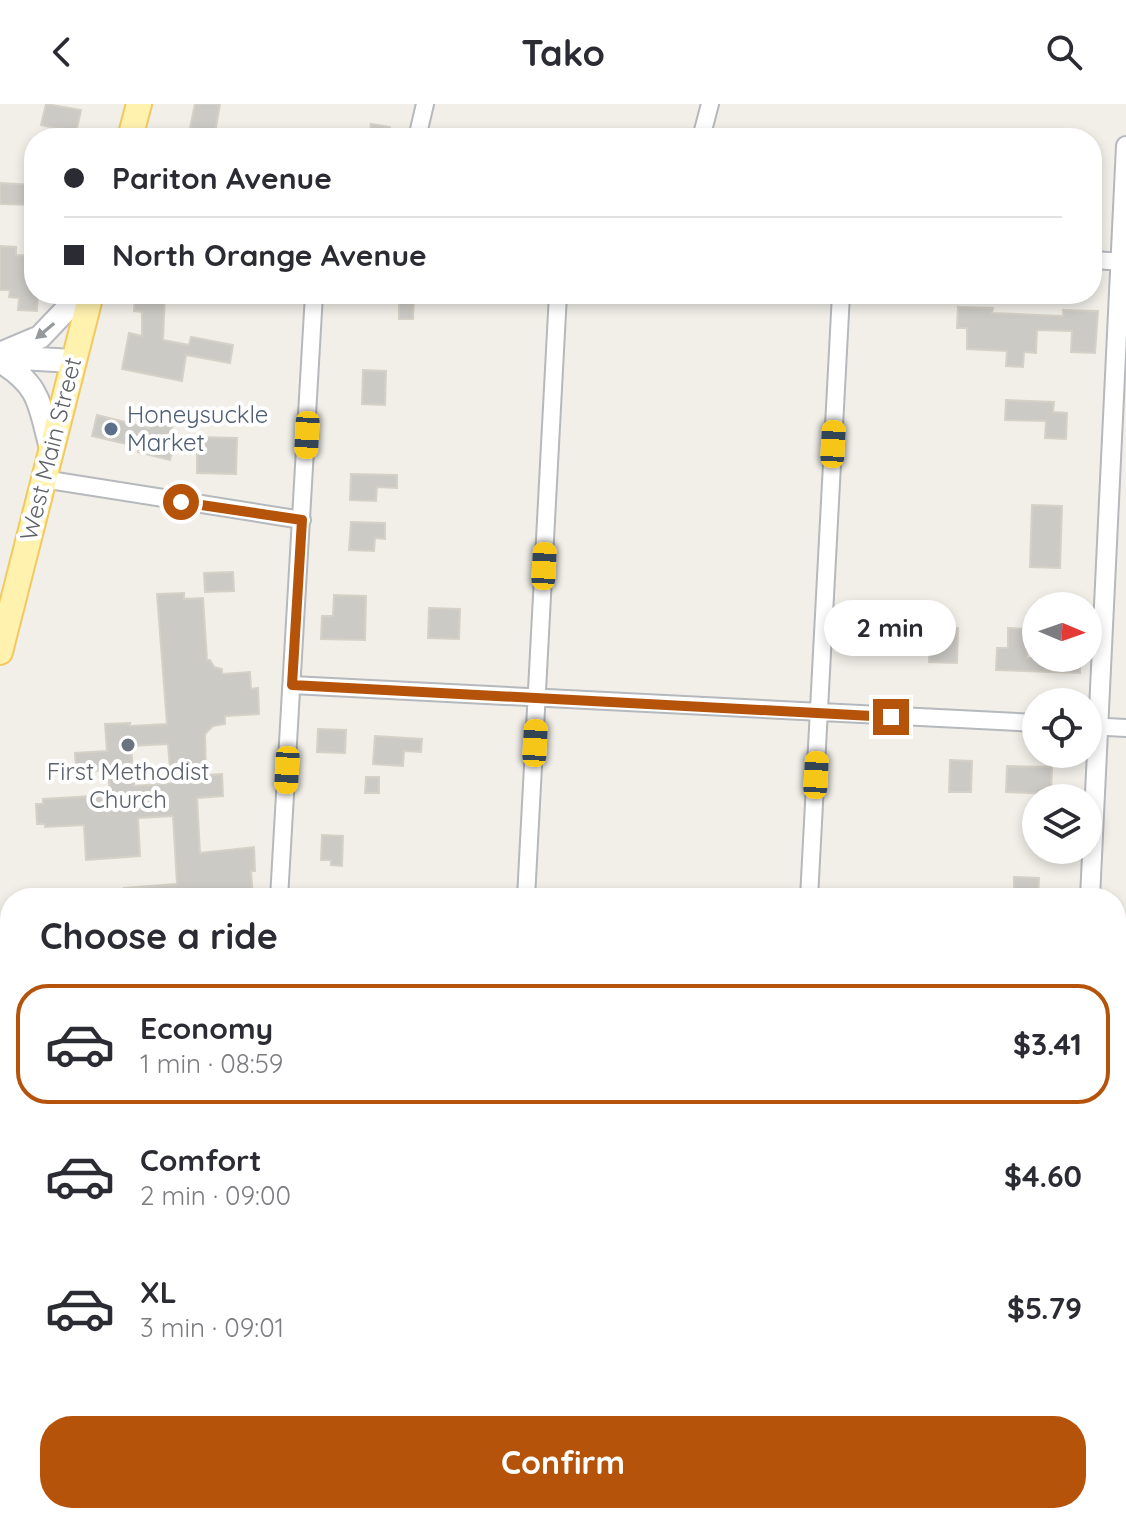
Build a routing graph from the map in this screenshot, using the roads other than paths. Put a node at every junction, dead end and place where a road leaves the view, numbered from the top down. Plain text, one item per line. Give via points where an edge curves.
1 (139, 104) edge
2 (425, 104) edge
3 (710, 104) edge
4 (133, 128) edge
5 (419, 128) edge
6 (704, 128) edge
7 (1126, 146) edge
8 (1102, 261) edge
9 (1123, 262) edge
10 (71, 304) edge
11 (88, 304) edge
12 (313, 304) edge
13 (557, 304) edge
14 (840, 304) edge
15 (0, 357) edge
16 (73, 361) junction
17 (51, 448) junction
18 (43, 479) junction
19 (302, 520) junction
20 (0, 652) edge
21 (292, 685) junction
22 (1095, 688) edge
23 (537, 699) junction
24 (819, 713) junction
25 (1022, 722) edge
26 (1102, 727) edge
27 (1126, 728) edge
28 (1092, 768) edge
29 (280, 888) edge
30 (527, 888) edge
31 (810, 888) edge
32 (1090, 888) edge

1 - 4 main road
2 - 5 street
3 - 6 street
7 - 9 street
8 - 9 street
9 - 22 street
10 -> 15 main road via 40,337
11 - 16 main road, West Main Street
12 - 19 street
13 - 23 street
14 - 24 street
15 - 16 main road
15 - 17 main road via 37,395
16 - 17 main road, West Main Street
17 - 18 main road, West Main Street
18 - 19 street
18 - 20 main road, West Main Street
19 - 21 street
21 - 23 street
21 - 29 street
23 - 24 street
23 - 30 street
24 - 25 street
24 - 31 street
26 - 27 street
28 - 32 street

